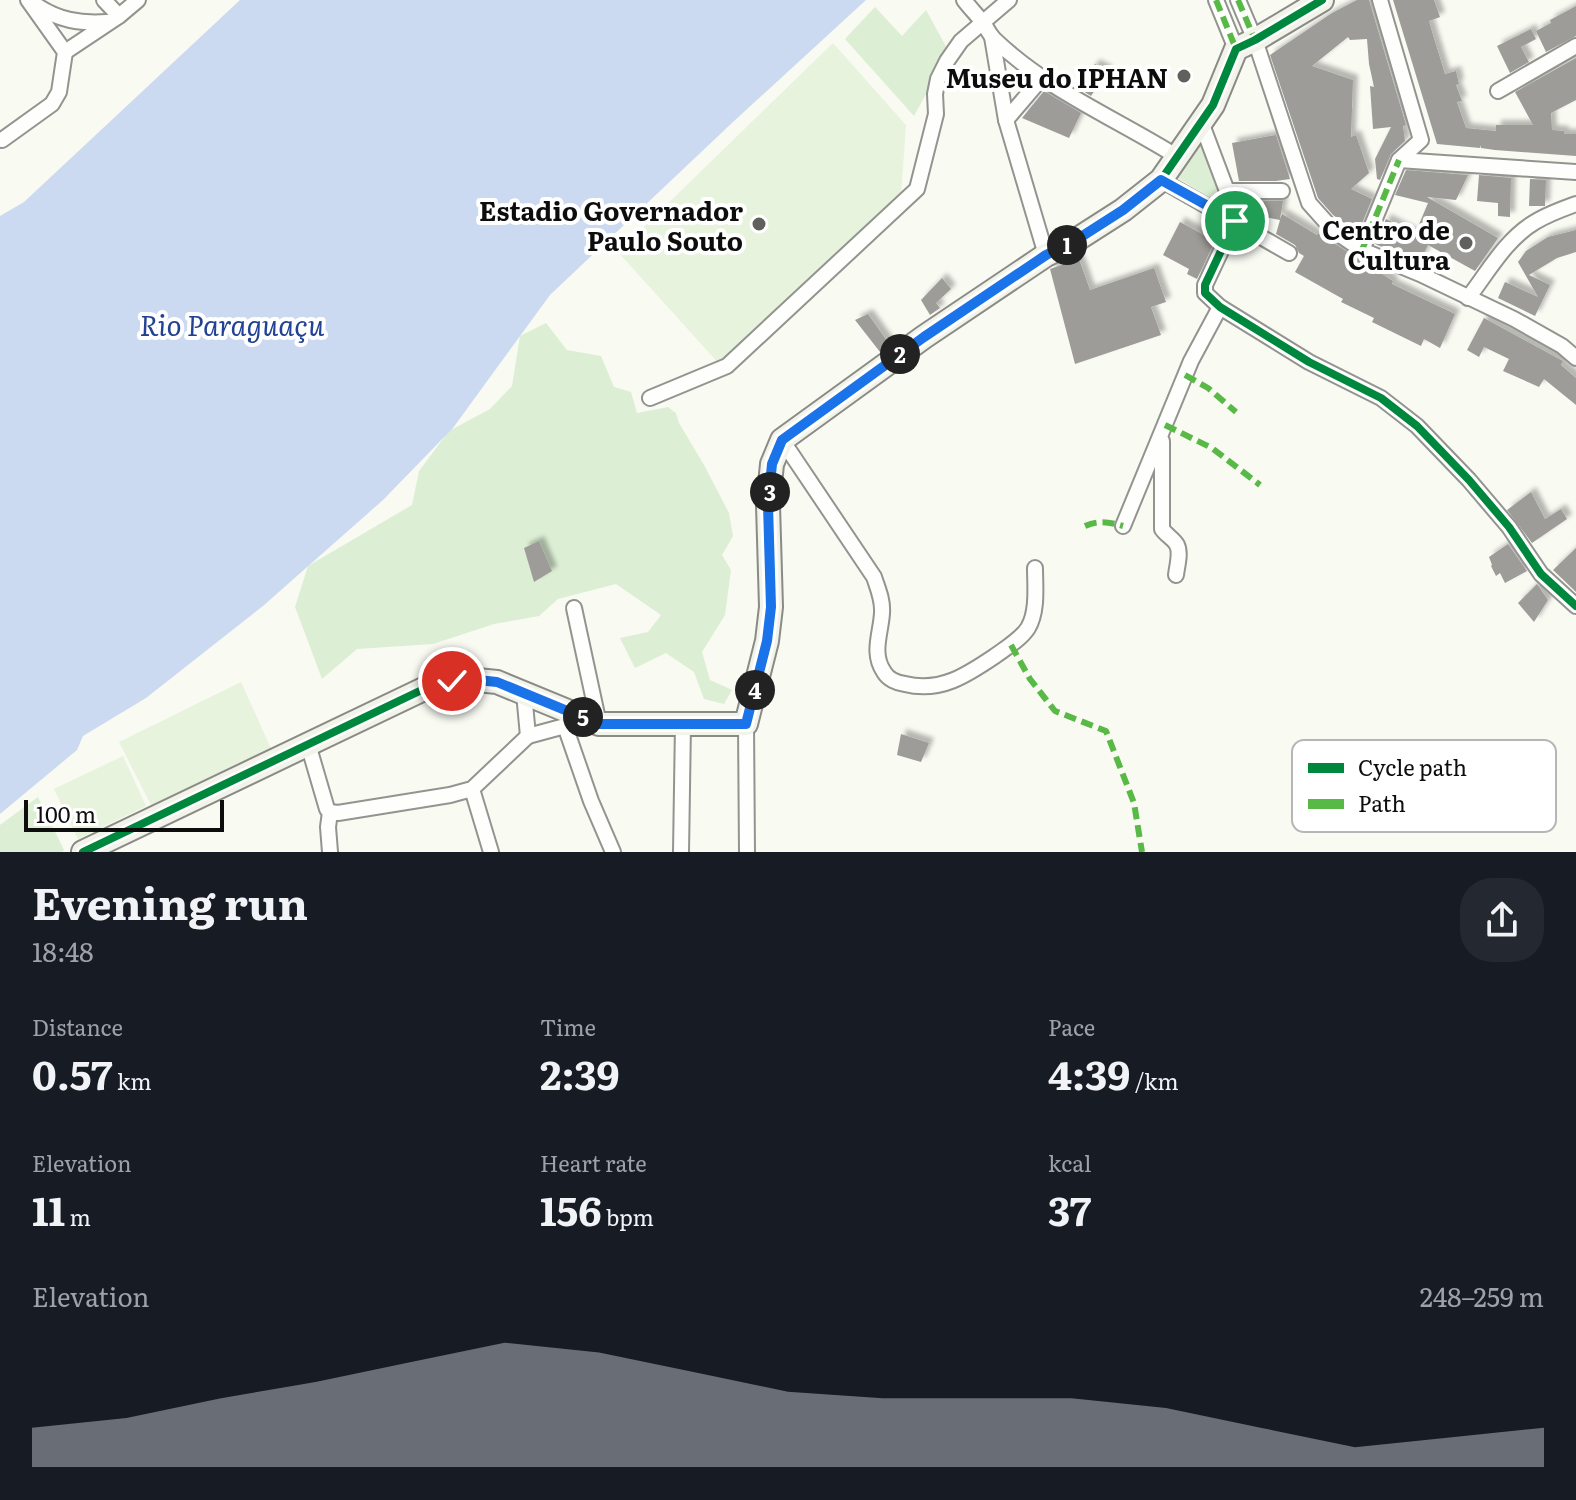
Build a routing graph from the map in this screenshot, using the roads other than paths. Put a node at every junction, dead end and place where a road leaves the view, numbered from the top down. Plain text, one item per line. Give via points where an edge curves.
1 (28, 0) edge
2 (104, 0) edge
3 (138, 0) edge
4 (964, 0) edge
5 (1009, 0) edge
6 (1216, 0) edge
7 (1238, 0) edge
8 (1322, 0) edge
9 (1380, 0) edge
10 (113, 19) junction
11 (983, 24) junction
12 (992, 37) junction
13 (1246, 45) junction
14 (1576, 46) edge
15 (65, 52) junction
16 (1041, 79) junction
17 (1498, 91) dead end
18 (1006, 120) junction
19 (1201, 122) junction
20 (2, 140) dead end
21 (1421, 140) junction
22 (1176, 156) junction
23 (1399, 160) junction
24 (1428, 162) junction
25 (1576, 172) edge
26 (1161, 180) junction
27 (1227, 191) junction
28 (1282, 191) dead end
29 (1576, 204) edge
30 (1230, 218) junction
31 (1362, 250) junction
32 (1289, 253) dead end
33 (1046, 255) junction
34 (1468, 298) junction
35 (1220, 307) junction
36 (1576, 358) edge
37 (650, 398) dead end
38 (1162, 432) junction
39 (782, 440) junction
40 (1123, 526) dead end
41 (1035, 568) dead end
42 (1176, 575) dead end
43 (1576, 606) edge
44 (574, 608) dead end
45 (524, 693) junction
46 (599, 724) junction
47 (683, 724) junction
48 (746, 724) junction
49 (565, 726) junction
50 (528, 736) junction
51 (308, 744) junction
52 (472, 789) junction
53 (329, 810) junction
54 (83, 852) edge
55 (330, 852) edge
56 (491, 852) edge
57 (613, 852) edge
58 (681, 852) edge
59 (747, 852) edge

1 - 10 street via 65,20
1 - 15 street
2 - 10 street
3 - 10 street
4 - 11 street
5 - 11 street
6 - 13 street
7 - 13 street
8 - 13 street
9 - 21 street
10 - 15 street
11 - 12 street
11 - 37 street via 961,41 938,79 936,114 917,189 727,366
12 - 16 street
12 - 18 street
13 - 19 street
13 - 31 street via 1309,203 1334,231
14 - 17 street
15 - 20 street via 52,104
16 - 18 street
16 - 22 street
18 - 33 street
19 - 22 street
19 - 27 street
21 - 23 street
21 - 24 street
22 - 26 street
23 - 24 street
23 - 31 street
24 - 25 street
26 - 30 street
26 - 33 street via 1123,210
27 - 28 street
27 - 30 street
29 - 34 street via 1525,228
30 - 32 street
30 - 35 street via 1205,285 1205,293
31 - 34 street
33 - 39 street
34 - 36 street
35 - 38 street
35 - 43 street via 1309,362 1381,398 1417,426 1509,527 1541,574
38 - 40 street
38 - 42 street via 1162,529 1179,550
39 - 41 street via 874,577 882,598 878,657 884,674 897,683 913,687 952,682 1011,645 1028,628 1035,608
39 - 48 street via 772,464 768,505 767,641
44 - 46 street
45 - 46 street
45 - 50 street
45 - 51 street via 497,682 452,681 428,687
46 - 47 street
46 - 49 street
47 - 48 street
47 - 58 street
48 - 59 street
49 - 50 street
49 - 57 street
50 - 52 street
51 - 53 street
51 - 54 street
52 - 53 street via 352,811
52 - 56 street
53 - 55 street

